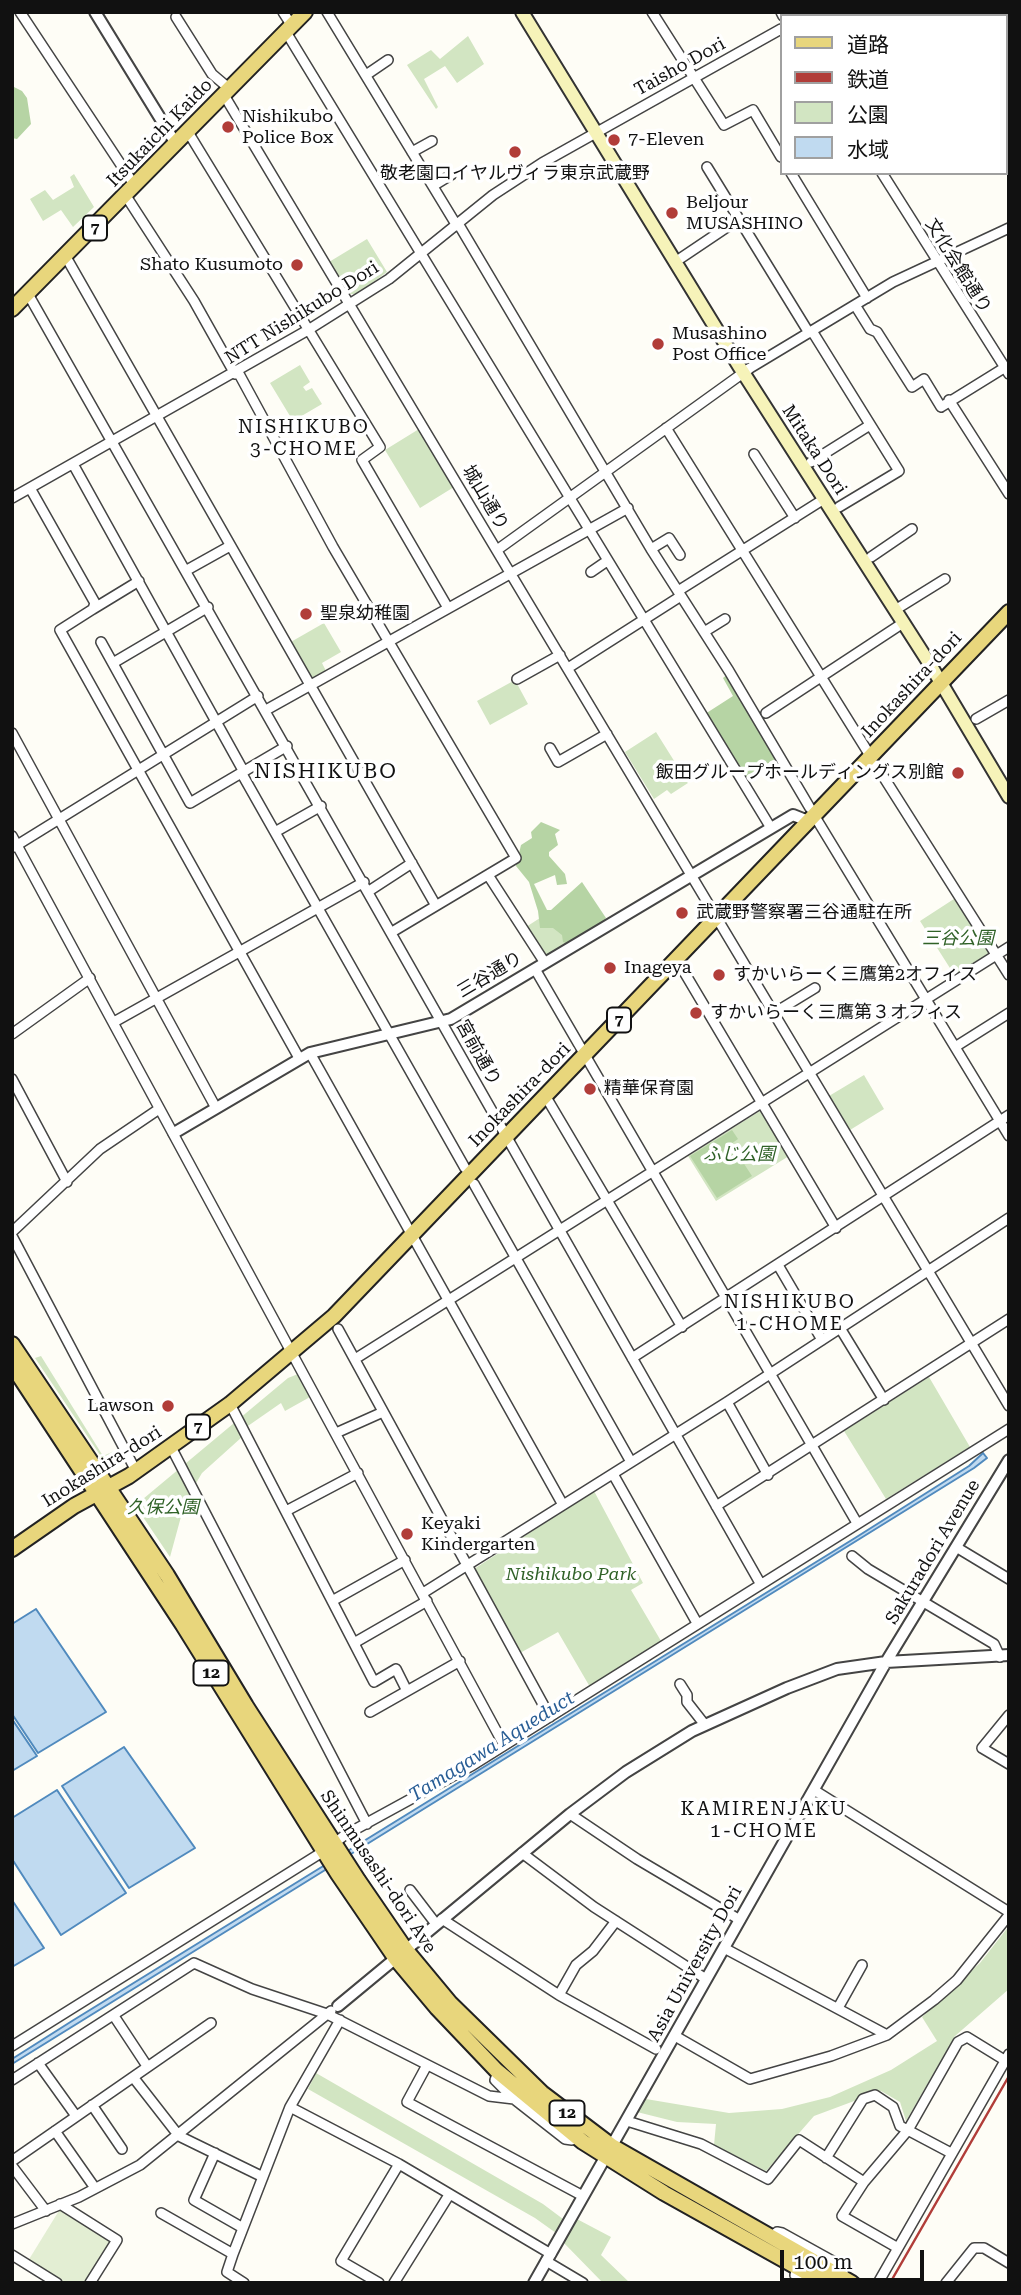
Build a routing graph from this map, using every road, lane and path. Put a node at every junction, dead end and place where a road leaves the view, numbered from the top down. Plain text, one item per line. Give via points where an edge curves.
1 (20, 12) edge
2 (95, 12) edge
3 (283, 12) edge
4 (305, 12) edge
5 (327, 12) edge
6 (522, 12) edge
7 (652, 12) edge
8 (176, 17) dead end
9 (289, 29) junction
10 (780, 30) edge
11 (388, 60) dead end
12 (366, 75) junction
13 (694, 77) junction
14 (225, 90) junction
15 (188, 132) junction
16 (594, 133) junction
17 (432, 141) dead end
18 (176, 144) junction
19 (412, 152) junction
20 (780, 155) edge
21 (706, 167) dead end
22 (451, 175) dead end
23 (792, 175) edge
24 (883, 175) edge
25 (433, 186) junction
26 (131, 191) junction
27 (739, 219) junction
28 (458, 225) junction
29 (1009, 228) edge
30 (421, 255) junction
31 (66, 257) junction
32 (681, 258) dead end
33 (938, 261) junction
34 (28, 294) junction
35 (867, 298) junction
36 (350, 304) junction
37 (855, 305) junction
38 (12, 309) edge
39 (308, 330) junction
40 (810, 332) junction
41 (1007, 371) edge
42 (236, 373) junction
43 (744, 373) junction
44 (949, 400) junction
45 (157, 418) junction
46 (870, 425) junction
47 (666, 428) junction
48 (114, 442) junction
49 (754, 454) dead end
50 (811, 462) dead end
51 (73, 464) junction
52 (605, 472) junction
53 (30, 488) junction
54 (1009, 494) edge
55 (12, 498) edge
56 (569, 498) junction
57 (824, 499) junction
58 (839, 507) dead end
59 (628, 508) junction
60 (795, 518) junction
61 (912, 529) dead end
62 (589, 530) junction
63 (230, 546) junction
64 (651, 549) junction
65 (497, 550) junction
66 (743, 550) junction
67 (680, 555) dead end
68 (871, 557) dead end
69 (607, 561) junction
70 (187, 570) junction
71 (592, 572) dead end
72 (511, 574) junction
73 (945, 579) dead end
74 (139, 581) junction
75 (680, 594) junction
76 (208, 607) junction
77 (448, 608) junction
78 (93, 609) junction
79 (895, 610) junction
80 (1009, 612) edge
81 (725, 619) dead end
82 (644, 621) junction
83 (903, 623) junction
84 (165, 632) junction
85 (704, 632) junction
86 (388, 641) junction
87 (101, 642) dead end
88 (560, 655) junction
89 (113, 663) junction
90 (568, 668) junction
91 (821, 677) junction
92 (517, 679) dead end
93 (941, 683) junction
94 (311, 686) junction
95 (258, 696) junction
96 (1009, 700) edge
97 (267, 710) junction
98 (765, 713) dead end
99 (976, 719) dead end
100 (215, 721) junction
101 (12, 733) edge
102 (607, 734) junction
103 (287, 746) junction
104 (550, 748) dead end
105 (162, 754) junction
106 (873, 761) junction
107 (136, 770) junction
108 (243, 773) junction
109 (1009, 797) edge
110 (321, 806) junction
111 (811, 815) junction
112 (57, 819) junction
113 (771, 828) junction
114 (275, 832) junction
115 (14, 843) edge
116 (412, 863) junction
117 (488, 875) junction
118 (691, 876) junction
119 (366, 887) junction
120 (435, 904) junction
121 (319, 907) junction
122 (717, 919) junction
123 (392, 932) junction
124 (1009, 947) edge
125 (239, 952) junction
126 (997, 954) junction
127 (677, 960) junction
128 (540, 966) junction
129 (1009, 975) edge
130 (90, 978) junction
131 (815, 988) dead end
132 (926, 998) junction
133 (156, 999) junction
134 (774, 1013) junction
135 (1009, 1013) edge
136 (442, 1020) junction
137 (114, 1022) junction
138 (389, 1032) junction
139 (12, 1034) edge
140 (955, 1047) junction
141 (310, 1053) junction
142 (586, 1054) junction
143 (299, 1058) junction
144 (810, 1074) junction
145 (12, 1079) edge
146 (545, 1097) junction
147 (763, 1104) junction
148 (216, 1108) junction
149 (159, 1109) junction
150 (1009, 1115) edge
151 (1000, 1121) junction
152 (174, 1133) junction
153 (1009, 1136) edge
154 (507, 1137) junction
155 (465, 1168) dead end
156 (654, 1172) junction
157 (67, 1182) junction
158 (474, 1184) dead end
159 (884, 1197) junction
160 (606, 1201) junction
161 (1009, 1217) edge
162 (836, 1228) junction
163 (559, 1230) junction
164 (13, 1231) edge
165 (411, 1236) junction
166 (516, 1258) junction
167 (778, 1265) junction
168 (928, 1269) junction
169 (727, 1298) junction
170 (449, 1301) junction
171 (1009, 1319) edge
172 (682, 1327) junction
173 (839, 1328) junction
174 (338, 1329) dead end
175 (822, 1340) junction
176 (12, 1344) edge
177 (971, 1344) junction
178 (293, 1353) junction
179 (632, 1358) junction
180 (355, 1359) junction
181 (12, 1365) edge
182 (770, 1372) junction
183 (884, 1400) junction
184 (727, 1402) junction
185 (230, 1404) junction
186 (1009, 1406) edge
187 (383, 1412) junction
188 (1009, 1429) edge
189 (336, 1433) junction
190 (676, 1434) junction
191 (171, 1447) junction
192 (813, 1447) junction
193 (1009, 1460) edge
194 (631, 1462) junction
195 (136, 1471) junction
196 (358, 1473) junction
197 (613, 1474) junction
198 (768, 1475) junction
199 (102, 1490) junction
200 (563, 1505) junction
201 (716, 1506) junction
202 (286, 1511) junction
203 (857, 1522) junction
204 (956, 1547) junction
205 (12, 1549) edge
206 (852, 1556) dead end
207 (405, 1560) junction
208 (468, 1565) junction
209 (1009, 1579) edge
210 (760, 1583) junction
211 (425, 1597) junction
212 (332, 1601) junction
213 (923, 1602) junction
214 (697, 1623) junction
215 (354, 1643) junction
216 (1004, 1656) edge
217 (460, 1661) junction
218 (886, 1662) junction
219 (680, 1684) dead end
220 (407, 1691) junction
221 (370, 1712) dead end
222 (1009, 1715) edge
223 (550, 1717) junction
224 (705, 1725) junction
225 (505, 1745) junction
226 (1009, 1764) edge
227 (814, 1790) junction
228 (570, 1814) junction
229 (367, 1824) junction
230 (330, 1848) junction
231 (522, 1853) junction
232 (410, 1890) dead end
233 (1009, 1913) edge
234 (740, 1920) junction
235 (615, 1921) junction
236 (439, 1922) junction
237 (724, 1948) junction
238 (401, 1955) junction
239 (862, 1965) dead end
240 (706, 1979) junction
241 (559, 1995) junction
242 (338, 2006) joint
243 (838, 2008) junction
244 (327, 2014) junction
245 (114, 2017) junction
246 (340, 2020) junction
247 (211, 2024) dead end
248 (887, 2035) junction
249 (675, 2036) junction
250 (12, 2046) edge
251 (656, 2049) dead end
252 (1007, 2057) edge
253 (38, 2063) junction
254 (427, 2065) junction
255 (146, 2066) junction
256 (498, 2072) junction
257 (133, 2077) junction
258 (12, 2080) edge
259 (514, 2099) junction
260 (92, 2105) junction
261 (290, 2107) junction
262 (76, 2116) junction
263 (627, 2121) junction
264 (908, 2130) junction
265 (55, 2131) junction
266 (179, 2136) junction
267 (575, 2136) junction
268 (122, 2149) dead end
269 (609, 2152) junction
270 (215, 2153) junction
271 (951, 2153) junction
272 (826, 2158) junction
273 (12, 2163) edge
274 (398, 2164) junction
275 (263, 2177) junction
276 (864, 2182) junction
277 (95, 2188) junction
278 (449, 2195) junction
279 (583, 2196) junction
280 (60, 2204) junction
281 (46, 2211) junction
282 (161, 2213) dead end
283 (12, 2224) edge
284 (243, 2228) junction
285 (898, 2248) junction
286 (233, 2254) junction
287 (12, 2255) edge
288 (548, 2258) junction
289 (1009, 2263) edge
290 (797, 2267) junction
291 (848, 2280) edge
292 (57, 2283) edge
293 (90, 2283) edge
294 (244, 2283) edge
295 (379, 2283) edge
296 (394, 2283) edge
297 (534, 2283) edge
298 (583, 2283) edge
299 (805, 2283) edge
300 (825, 2283) edge
301 (877, 2283) edge
302 (946, 2283) edge

1 - 26 street
2 - 18 street
3 - 9 street
4 - 9 main road, Itsukaichi Kaido / 7
5 - 12 street
6 - 16 main road
7 - 13 street
8 - 14 street, 城山通り
9 - 14 main road, Itsukaichi Kaido / 7
9 - 30 street
10 - 13 street, Taisho Dori
11 - 12 street
12 - 19 street
13 - 16 street, Taisho Dori
13 - 20 street via 724,125 753,110
14 - 15 main road, Itsukaichi Kaido / 7
14 - 36 street, 城山通り
15 - 18 main road, Itsukaichi Kaido / 7
15 - 39 street
16 - 28 street, NTT Nishikubo Dori via 493,195
16 - 43 main road, Mitaka Dori
17 - 19 street
18 - 26 main road, Itsukaichi Kaido / 7
19 - 25 street
21 - 27 street
22 - 25 street
23 - 35 street
24 - 33 street, 文化会館通り
25 - 28 street
26 - 31 main road, Itsukaichi Kaido / 7
26 - 42 street
27 - 32 street
27 - 40 street
28 - 30 street, NTT Nishikubo Dori
28 - 52 street
29 - 33 street
30 - 36 street, NTT Nishikubo Dori
30 - 56 street
31 - 34 main road, Itsukaichi Kaido / 7
31 - 45 street
33 - 35 street
33 - 41 street, 文化会館通り
34 - 38 main road, Itsukaichi Kaido / 7
34 - 48 street, 宮前通り
35 - 37 street
36 - 39 street, NTT Nishikubo Dori
36 - 65 street, 城山通り
37 - 40 street
37 - 44 street via 912,387 924,379 941,407
39 - 42 street, NTT Nishikubo Dori
39 - 77 street via 380,447 362,460
40 - 43 street
40 - 46 street
41 - 44 street
42 - 45 street, NTT Nishikubo Dori
42 - 86 street
43 - 47 street
43 - 57 main road, Mitaka Dori
44 - 54 street
45 - 48 street, NTT Nishikubo Dori
45 - 63 street
46 - 50 street
46 - 58 street via 899,471
47 - 52 street
47 - 66 street
48 - 51 street, NTT Nishikubo Dori
48 - 70 street, 宮前通り
49 - 60 street
51 - 53 street, NTT Nishikubo Dori
51 - 74 street
52 - 56 street
52 - 59 street
53 - 55 street, NTT Nishikubo Dori
53 - 78 street via 95,603
56 - 62 street
56 - 65 street
57 - 60 street
57 - 79 main road, Mitaka Dori
59 - 62 street
59 - 64 street
60 - 66 street
61 - 68 street
62 - 69 street
62 - 72 street
63 - 70 street
63 - 94 street
64 - 67 street via 669,538
64 - 75 street
65 - 72 street, 城山通り
66 - 75 street
66 - 91 street
69 - 71 street
69 - 82 street
70 - 76 street, 宮前通り
72 - 77 street
72 - 88 street, 城山通り
73 - 79 street
74 - 78 street
74 - 84 street
75 - 82 street
75 - 85 street
76 - 84 street
76 - 95 street, 宮前通り
77 - 86 street
78 - 107 street via 60,630
79 - 83 main road, Mitaka Dori
80 - 93 main road, Inokashira-dori / 7
81 - 85 street
82 - 90 street
82 - 113 street
83 - 91 street
83 - 93 main road, Mitaka Dori
84 - 89 street
84 - 100 street
85 - 111 street
86 - 94 street
86 - 117 street via 516,858
87 - 89 street
88 - 90 street, 城山通り
88 - 92 street
89 - 105 street
90 - 102 street, 城山通り
91 - 98 street
91 - 106 street
93 - 106 main road, Inokashira-dori / 7
93 - 109 main road, Mitaka Dori
94 - 97 street
94 - 116 street
95 - 97 street, 宮前通り
95 - 100 street
96 - 99 street
97 - 103 street, 宮前通り
100 - 105 street
100 - 108 street
101 - 112 street
102 - 104 street via 554,765
102 - 118 street, 城山通り
103 - 108 street
103 - 110 street, 宮前通り
105 - 107 street
105 - 108 street via 190,803
106 - 111 main road, Inokashira-dori / 7
106 - 126 street
107 - 112 street
107 - 125 street
108 - 114 street
110 - 114 street
110 - 119 street, 宮前通り
111 - 113 street, 三谷通り via 793,815
111 - 122 main road, Inokashira-dori / 7
111 - 132 street
112 - 115 street
112 - 133 street
113 - 118 street, 三谷通り
114 - 121 street
115 - 130 street via 22,849
116 - 119 street
116 - 120 street
117 - 120 street
117 - 128 street
118 - 122 street, 城山通り
118 - 128 street, 三谷通り
119 - 121 street
119 - 123 street, 宮前通り
120 - 123 street
121 - 125 street
121 - 138 street
122 - 127 main road, Inokashira-dori / 7
122 - 134 street, 城山通り
123 - 136 street, 宮前通り
124 - 126 street
125 - 133 street
125 - 143 street
126 - 129 street
126 - 132 street
127 - 142 main road, Inokashira-dori / 7
127 - 147 street
128 - 136 street, 三谷通り
128 - 142 street
130 - 137 street
130 - 139 street
131 - 134 street
132 - 140 street
132 - 144 street
133 - 137 street
133 - 148 street
134 - 144 street, 城山通り
135 - 140 street
136 - 138 street, 三谷通り
136 - 154 street, 宮前通り
137 - 149 street
138 - 141 street, 三谷通り
138 - 155 street
140 - 151 street
141 - 143 street, 三谷通り
141 - 165 street
142 - 146 main road, Inokashira-dori / 7
142 - 156 street
143 - 148 street, 三谷通り
144 - 147 street
144 - 159 street, 城山通り
145 - 157 street
146 - 154 main road, Inokashira-dori / 7
146 - 160 street
147 - 156 street
147 - 162 street
148 - 152 street, 三谷通り
149 - 152 street
149 - 157 street via 100,1149
150 - 151 street
151 - 153 street
151 - 159 street
152 - 178 street
154 - 163 street, 宮前通り
154 - 165 main road, Inokashira-dori / 7
156 - 160 street
156 - 169 street
157 - 164 street
158 - 166 street
159 - 162 street
159 - 168 street, 城山通り
160 - 163 street
160 - 172 street
161 - 168 street
162 - 167 street
163 - 166 street
163 - 179 street, 宮前通り
164 - 195 street
165 - 170 street
165 - 178 main road, Inokashira-dori / 7
166 - 170 street
166 - 194 street
167 - 169 street
167 - 175 street
168 - 173 street
168 - 177 street, 城山通り
169 - 172 street
169 - 182 street
170 - 180 street
170 - 200 street
171 - 177 street
172 - 179 street
173 - 175 street
173 - 183 street
174 - 180 street
175 - 182 street
176 - 199 main road, Shinmusashi-dori Ave
177 - 183 street
177 - 186 street, 城山通り
178 - 185 main road, Inokashira-dori / 7
178 - 189 street
179 - 190 street, 宮前通り
180 - 187 street
181 - 199 main road, Shinmusashi-dori Ave
182 - 184 street
182 - 192 street
183 - 192 street
184 - 190 street
184 - 198 street
185 - 191 main road, Inokashira-dori / 7
185 - 202 street
187 - 189 street
187 - 208 street
188 - 203 street
189 - 196 street
190 - 194 street
190 - 201 street, 宮前通り
191 - 195 main road, Inokashira-dori / 7
191 - 229 street
192 - 198 street
192 - 203 street
193 - 204 street, Sakuradori Avenue
194 - 197 street
195 - 199 main road, Inokashira-dori / 7
196 - 202 street
196 - 207 street
197 - 200 street
197 - 214 street
198 - 201 street
199 - 205 main road, Inokashira-dori / 7
199 - 230 main road, Shinmusashi-dori Ave / 12
200 - 208 street
201 - 210 street, 宮前通り
202 - 212 street
203 - 210 street
204 - 209 street
204 - 213 street, Sakuradori Avenue
206 - 213 street
207 - 211 street
207 - 212 street
208 - 211 street
208 - 223 street
210 - 214 street
211 - 215 street
211 - 217 street
212 - 215 street
213 - 216 street via 994,1644
213 - 218 street, Sakuradori Avenue
214 - 223 street
215 - 220 street via 374,1682 396,1669
216 - 218 street
217 - 220 street
217 - 225 street
218 - 224 street via 838,1669
218 - 227 street, Asia University Dori
219 - 224 street
220 - 221 street
222 - 226 street via 982,1748
223 - 225 street
224 - 228 street via 626,1772
225 - 229 street
227 - 233 street
227 - 234 street, Asia University Dori
228 - 231 street
228 - 234 street
229 - 230 street
230 - 238 main road, Shinmusashi-dori Ave / 12
230 - 250 street
231 - 235 street
231 - 236 street
232 - 236 street
233 - 248 street via 957,1980
234 - 237 street, Asia University Dori
235 - 240 street
235 - 241 street via 576,1965
236 - 238 street
236 - 241 street
237 - 240 street, Asia University Dori
237 - 243 street
238 - 242 street
238 - 256 main road, Shinmusashi-dori Ave / 12 via 444,2016
238 - 269 main road, Shinmusashi-dori Ave / 12 via 502,2057
239 - 243 street
240 - 249 street, Asia University Dori
241 - 251 street
242 - 244 street
243 - 248 street
244 - 245 street via 194,1963
244 - 246 street
244 - 266 street
245 - 253 street
245 - 255 street
246 - 254 street
246 - 261 street
247 - 255 street
248 - 249 street via 792,2070 750,2079
249 - 263 street, Asia University Dori
252 - 264 street via 967,2037 958,2042
252 - 271 street
253 - 258 street
253 - 262 street
254 - 259 street via 489,2096
254 - 279 street via 407,2102
255 - 257 street
256 - 259 street via 495,2080
256 - 267 main road, Shinmusashi-dori Ave / 12
257 - 260 street
257 - 266 street
259 - 267 street via 565,2139
260 - 262 street
260 - 268 street
261 - 274 street
261 - 275 street
262 - 265 street
263 - 269 street, Asia University Dori
263 - 272 street via 701,2144 768,2179 799,2140
264 - 271 street
264 - 272 street via 896,2120 893,2107 875,2095 863,2099
264 - 276 street
265 - 273 street
265 - 277 street
266 - 270 street
266 - 277 street via 140,2165
267 - 269 main road, Shinmusashi-dori Ave / 12
269 - 279 street, Asia University Dori
269 - 290 main road, Shinmusashi-dori Ave / 12
269 - 291 main road, Shinmusashi-dori Ave / 12
270 - 275 street
270 - 284 street via 194,2200
271 - 285 street
272 - 276 street
273 - 281 street
274 - 278 street
274 - 295 street via 341,2261
275 - 284 street
276 - 285 street via 842,2216
277 - 280 street
278 - 288 street
278 - 296 street
279 - 288 street, Asia University Dori
280 - 281 street
280 - 293 street via 117,2241
281 - 283 street
282 - 286 street
284 - 286 street
285 - 301 street
286 - 294 street via 226,2272
287 - 292 street
288 - 297 street, Asia University Dori
288 - 298 street
289 - 302 street via 984,2248 975,2248
290 - 299 street via 795,2275
290 - 300 main road, Shinmusashi-dori Ave / 12

